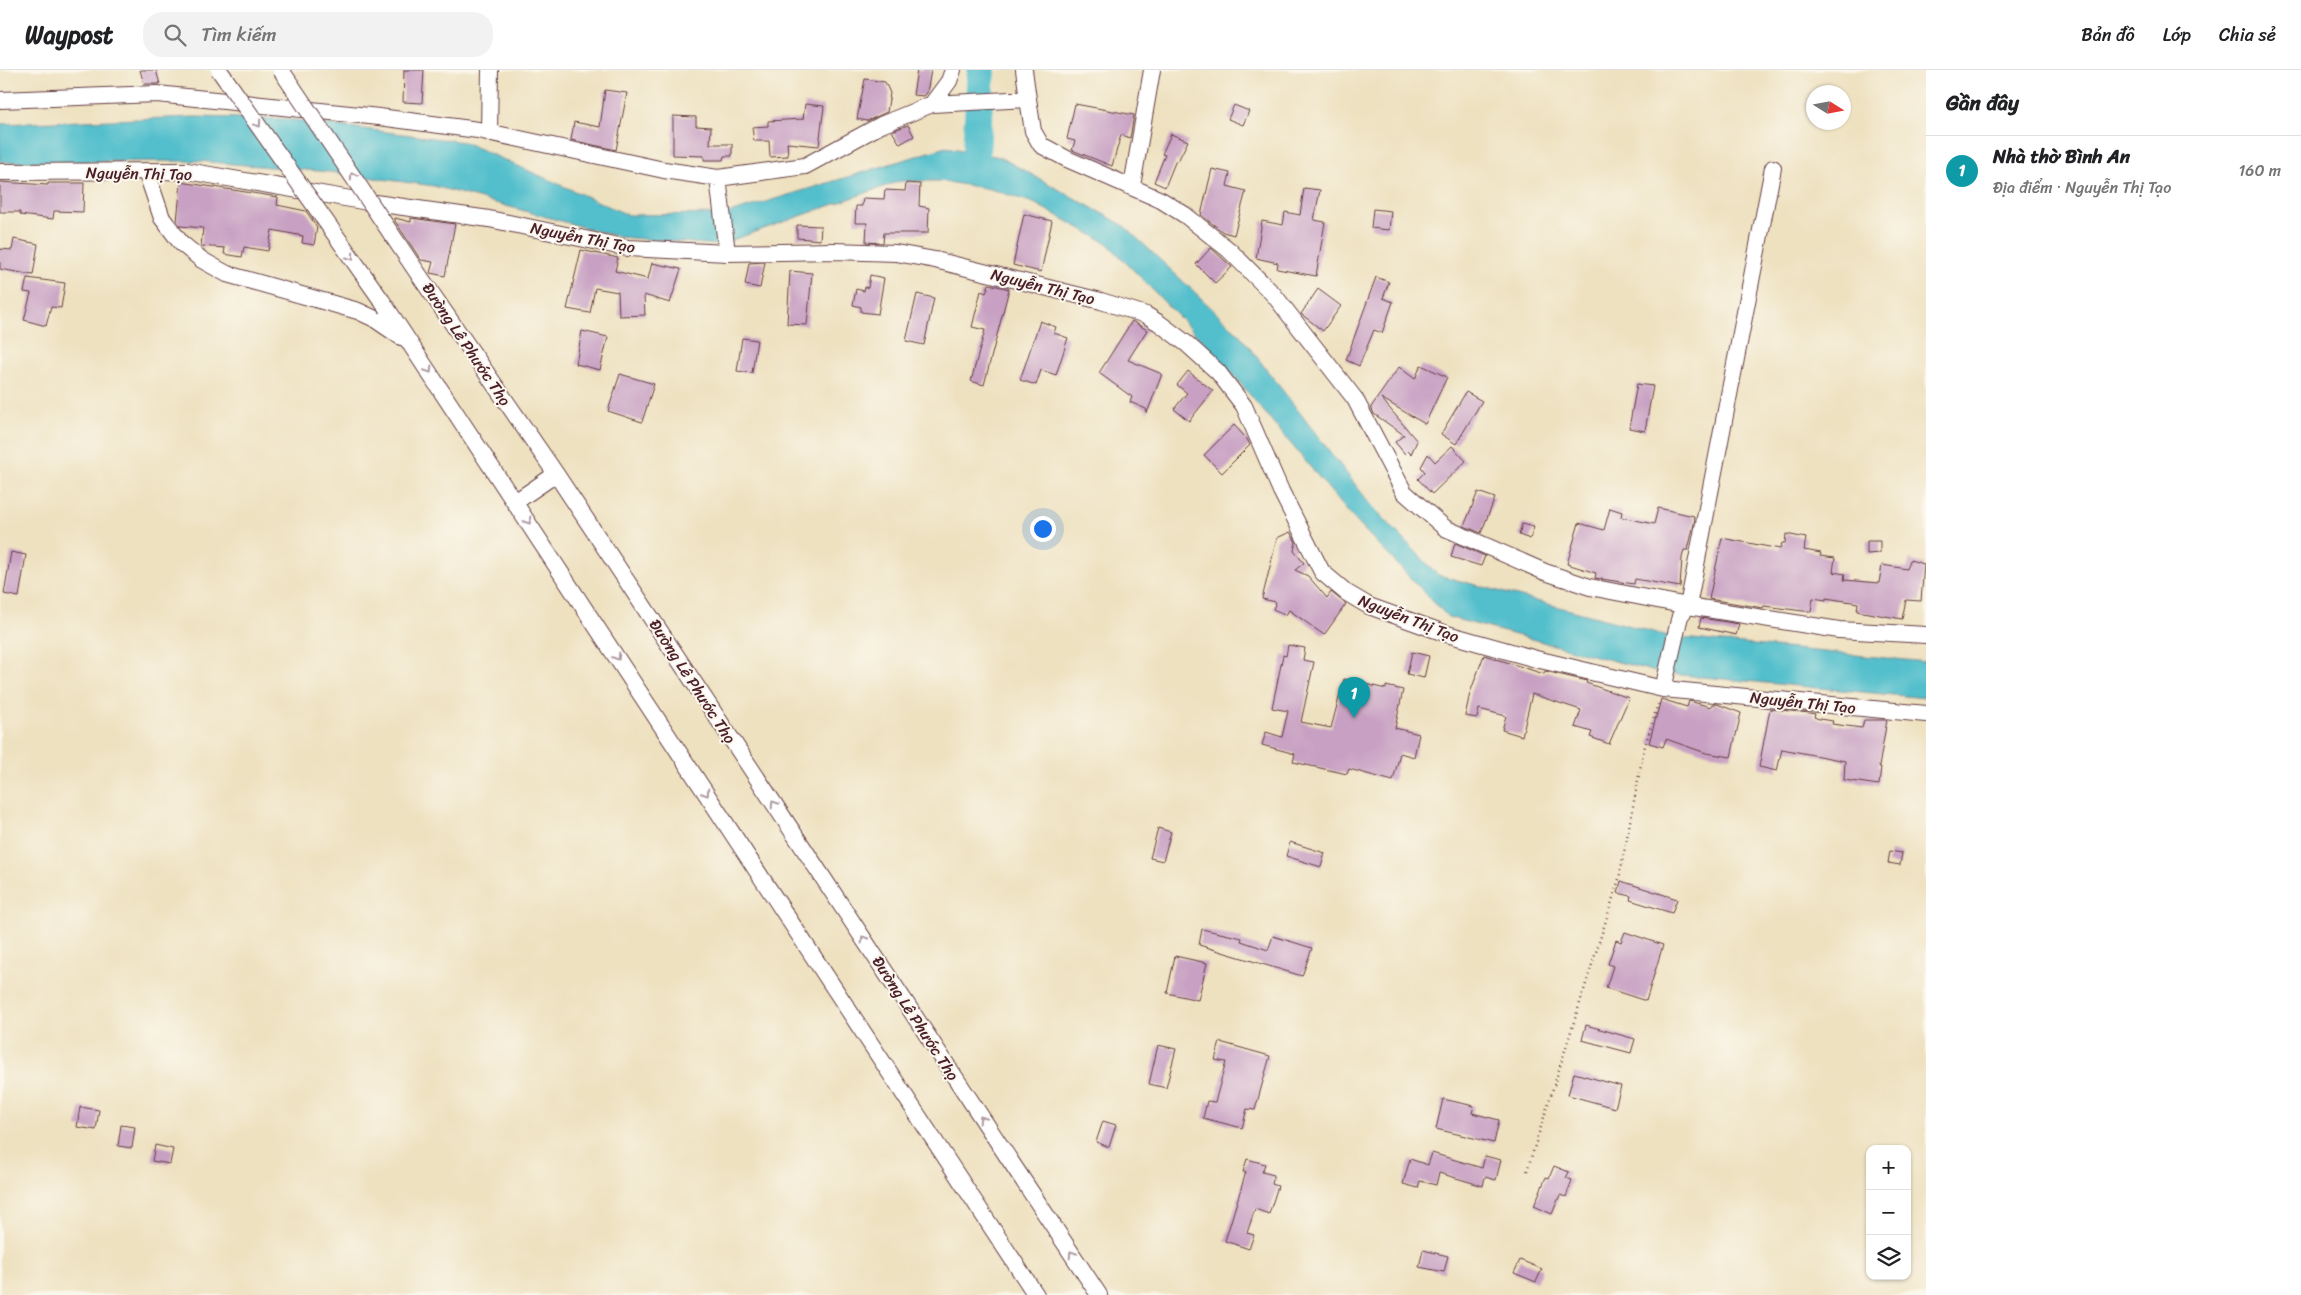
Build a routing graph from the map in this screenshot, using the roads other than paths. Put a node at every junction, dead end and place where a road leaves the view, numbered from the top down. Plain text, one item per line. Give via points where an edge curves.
1 (219, 70) edge
2 (281, 70) edge
3 (490, 70) edge
4 (953, 70) edge
5 (1024, 70) edge
6 (1152, 70) edge
7 (1020, 99) junction
8 (0, 100) edge
9 (939, 104) junction
10 (489, 133) junction
11 (1773, 168) dead end
12 (146, 171) junction
13 (0, 172) edge
14 (718, 178) junction
15 (1132, 186) junction
16 (727, 250) junction
17 (412, 345) junction
18 (556, 474) junction
19 (515, 502) junction
20 (1684, 611) junction
21 (1926, 635) edge
22 (1665, 683) junction
23 (1926, 714) edge
24 (1036, 1295) edge
25 (1099, 1295) edge

1 -> 17 street, bridge
18 -> 2 street, Đường Lê Phước Thọ, bridge
3 - 10 street
4 - 9 street
5 - 7 street
6 - 15 street
7 - 9 street
7 - 15 street via 1041,145 1067,160
8 - 10 street via 157,94
9 - 14 street via 881,125 805,166
10 - 14 street via 664,170
11 - 20 street
12 - 13 street, Nguyễn Thị Tạo
12 - 16 street, Nguyễn Thị Tạo via 187,171 368,202 489,218 628,248
12 - 17 street via 162,218 182,243 202,260 228,274 358,311 385,325
14 - 16 street
15 - 20 street via 1161,200 1208,232 1274,295 1355,400 1404,492 1445,528 1545,572
16 - 22 street, Nguyễn Thị Tạo via 896,253 936,260 1146,315 1212,366 1244,406 1281,491 1322,572 1347,593 1368,606 1447,634 1536,659
17 -> 19 street
18 - 19 street
25 -> 18 street, Đường Lê Phước Thọ
19 -> 24 street
20 - 21 street via 1839,630
20 - 22 street
22 - 23 street, Nguyễn Thị Tạo

